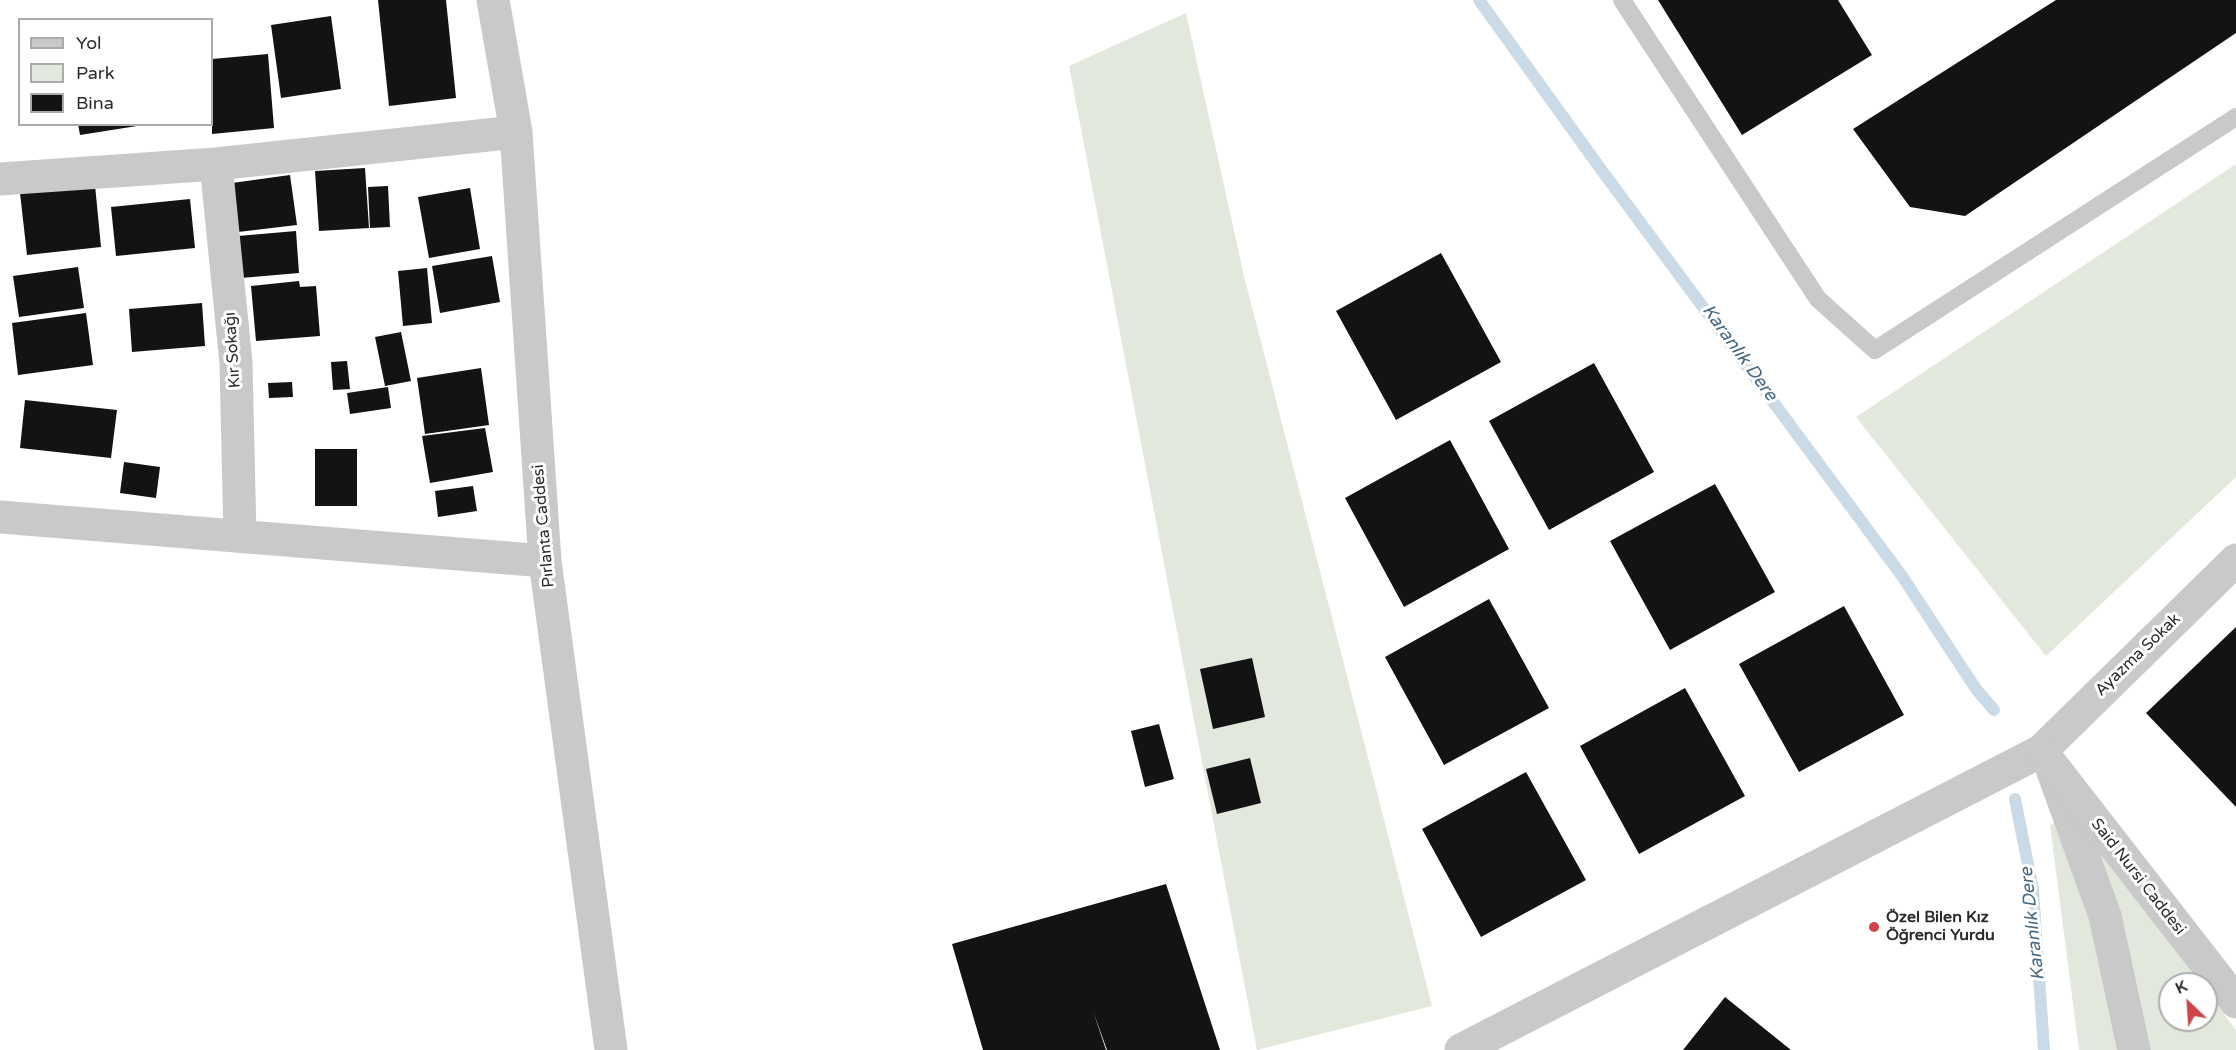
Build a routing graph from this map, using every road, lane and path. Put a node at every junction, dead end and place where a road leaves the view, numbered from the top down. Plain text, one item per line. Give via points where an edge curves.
1 (493, 0) edge
2 (1622, 0) edge
3 (2236, 117) edge
4 (516, 132) junction
5 (216, 164) junction
6 (0, 179) edge
7 (0, 517) edge
8 (240, 536) junction
9 (2236, 560) edge
10 (545, 561) junction
11 (2045, 756) junction
12 (2236, 1002) edge
13 (610, 1050) edge
14 (1461, 1050) edge
15 (2134, 1050) edge

1 - 4 street, Pırlanta Caddesi
2 - 3 lane via 1818,299 1875,350
4 - 5 street
4 - 10 street, Pırlanta Caddesi
5 - 6 street
5 - 8 street, Kır Sokağı via 236,363
7 - 8 street
8 - 10 street
9 - 11 street, Ayazma Sokak
10 - 13 street, Pırlanta Caddesi
11 - 12 street, Said Nursi Caddesi
11 - 14 street, Ayazma Sokak
11 - 15 street via 2105,916

